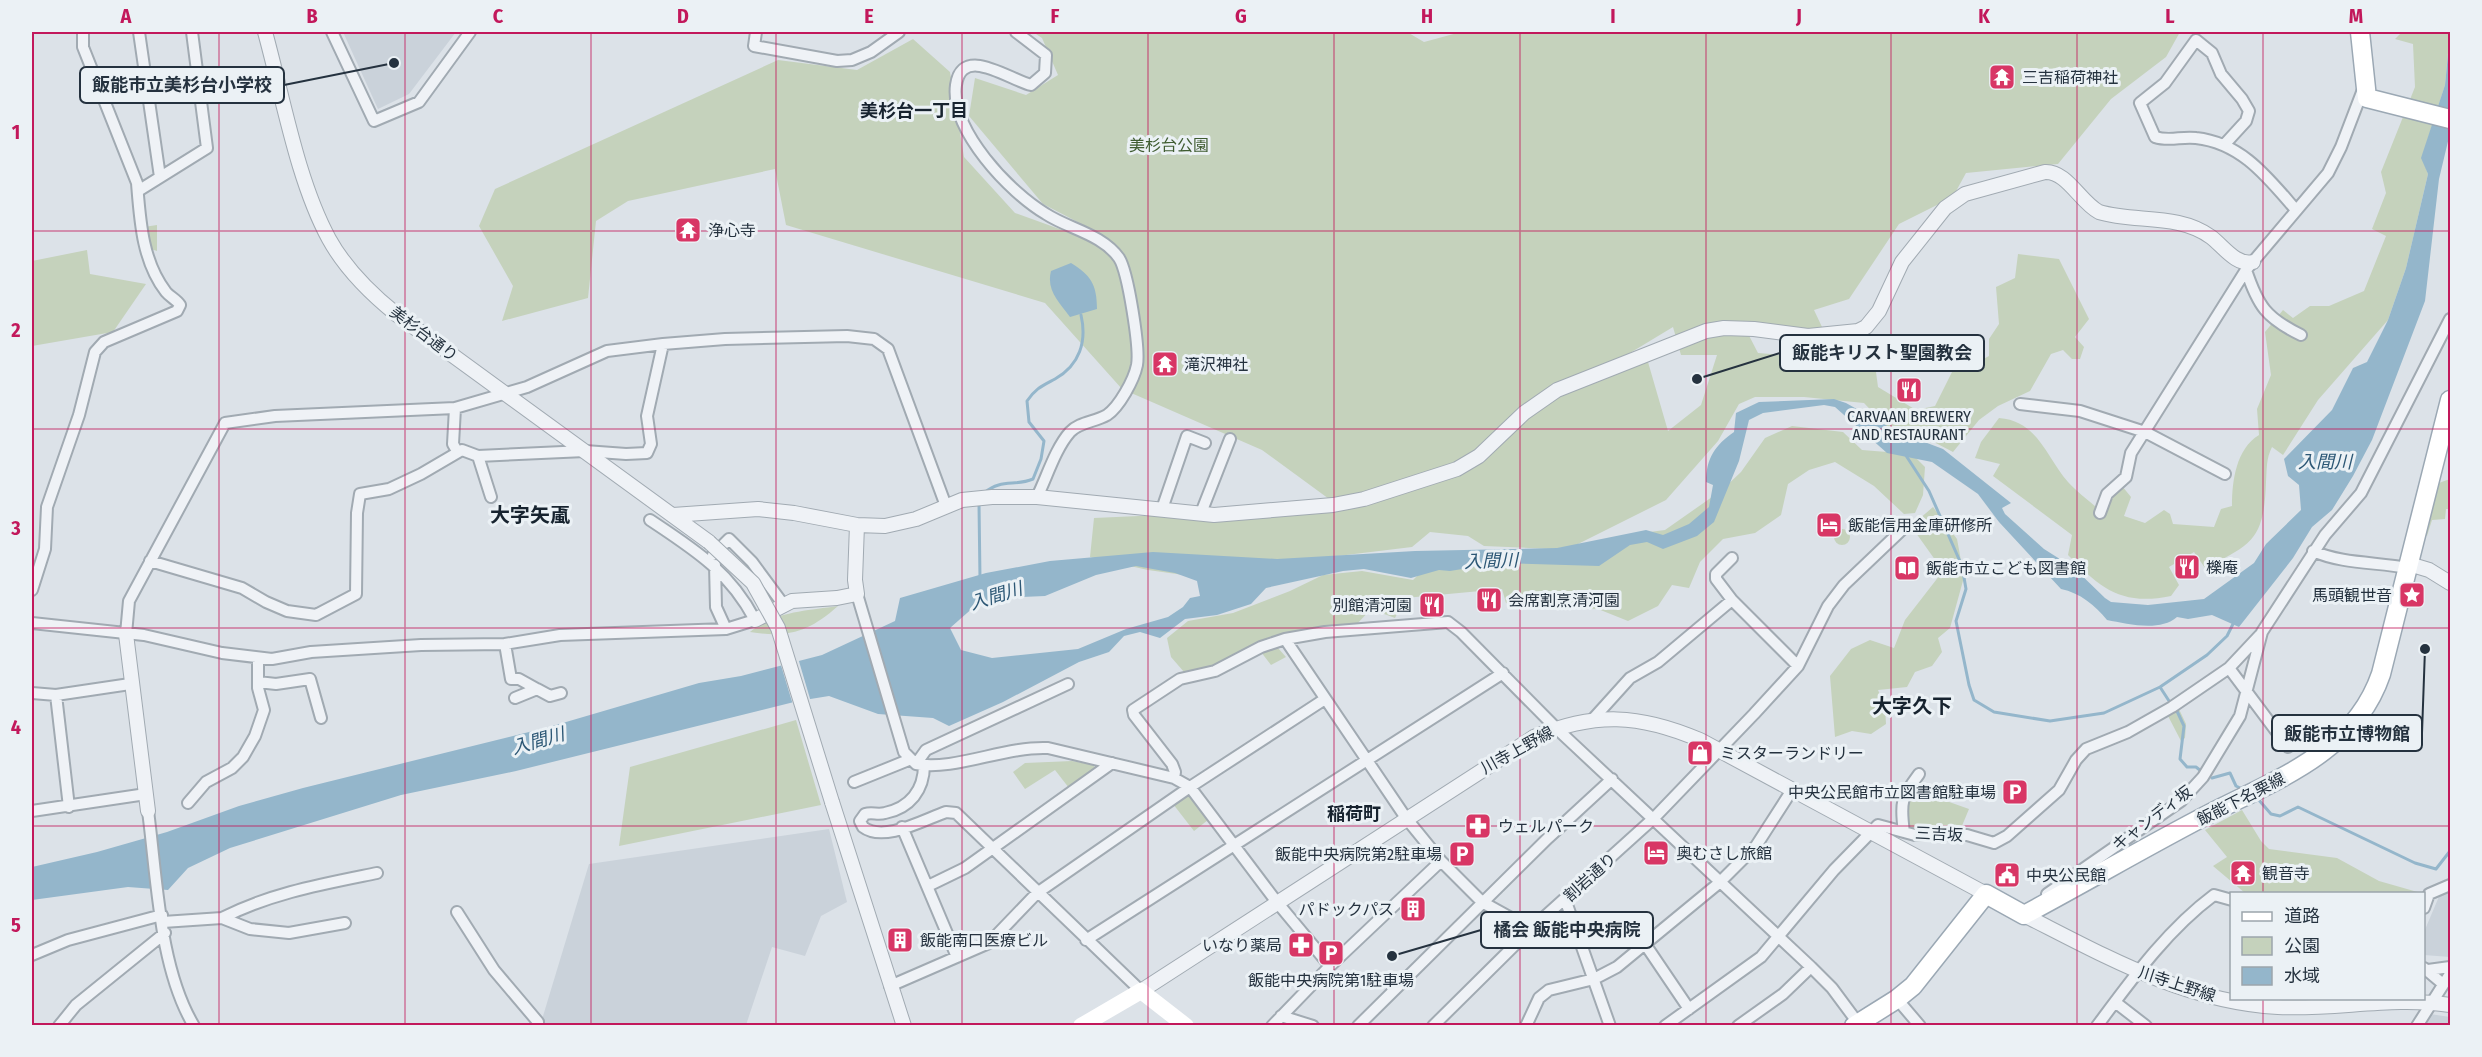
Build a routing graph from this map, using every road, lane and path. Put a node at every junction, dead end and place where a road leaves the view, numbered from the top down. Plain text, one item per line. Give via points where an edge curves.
1 (82, 32) edge
2 (139, 32) edge
3 (192, 32) edge
4 (265, 32) edge
5 (332, 32) edge
6 (470, 32) edge
7 (756, 32) edge
8 (899, 32) edge
9 (1016, 32) edge
10 (2360, 32) edge
11 (2364, 87) junction
12 (2451, 119) edge
13 (2224, 145) junction
14 (160, 177) junction
15 (138, 190) junction
16 (2296, 210) junction
17 (2250, 266) junction
18 (2451, 320) edge
19 (2301, 335) dead end
20 (663, 344) junction
21 (507, 394) junction
22 (2451, 400) edge
23 (2020, 404) dead end
24 (455, 408) junction
25 (2145, 432) junction
26 (1230, 439) dead end
27 (1205, 443) dead end
28 (457, 451) junction
29 (585, 451) junction
30 (478, 456) junction
31 (2225, 474) dead end
32 (491, 497) dead end
33 (1037, 497) junction
34 (946, 506) junction
35 (1162, 508) junction
36 (1201, 513) junction
37 (2100, 513) dead end
38 (673, 515) junction
39 (650, 520) dead end
40 (1908, 524) dead end
41 (857, 525) junction
42 (2313, 551) junction
43 (1732, 558) dead end
44 (150, 561) junction
45 (711, 562) junction
46 (2409, 566) junction
47 (2451, 583) edge
48 (32, 590) edge
49 (857, 594) junction
50 (1732, 600) junction
51 (783, 604) junction
52 (755, 620) junction
53 (32, 623) edge
54 (726, 629) junction
55 (2262, 632) junction
56 (126, 634) junction
57 (1285, 639) junction
58 (505, 644) junction
59 (258, 658) junction
60 (1798, 666) junction
61 (2229, 668) junction
62 (1503, 673) junction
63 (258, 682) junction
64 (130, 684) junction
65 (1068, 684) dead end
66 (537, 689) junction
67 (2247, 691) junction
68 (32, 693) edge
69 (561, 693) dead end
70 (56, 694) junction
71 (515, 698) dead end
72 (1325, 699) junction
73 (321, 718) dead end
74 (1593, 719) junction
75 (1556, 728) junction
76 (2288, 747) dead end
77 (1718, 750) junction
78 (1367, 759) junction
79 (914, 760) junction
80 (1112, 764) junction
81 (1919, 774) dead end
82 (1174, 778) junction
83 (1612, 779) junction
84 (854, 782) dead end
85 (1190, 787) junction
86 (1792, 790) junction
87 (146, 794) junction
88 (188, 803) dead end
89 (69, 807) junction
90 (32, 811) edge
91 (148, 811) joint
92 (1654, 818) junction
93 (1406, 819) junction
94 (902, 827) junction
95 (1904, 832) junction
96 (1871, 833) junction
97 (1234, 843) junction
98 (992, 846) junction
99 (1441, 861) junction
100 (377, 873) dead end
101 (1719, 883) junction
102 (2451, 885) edge
103 (928, 886) junction
104 (1037, 893) junction
105 (1986, 894) junction
106 (1565, 899) junction
107 (2230, 899) edge
108 (1276, 901) junction
109 (1482, 902) junction
110 (2425, 905) edge
111 (458, 912) dead end
112 (2022, 914) junction
113 (222, 918) junction
114 (163, 920) junction
115 (345, 923) dead end
116 (1531, 929) junction
117 (1779, 937) junction
118 (1086, 940) junction
119 (1646, 944) junction
120 (32, 955) edge
121 (957, 957) junction
122 (1330, 966) junction
123 (1811, 967) junction
124 (2451, 967) edge
125 (2426, 969) edge
126 (2137, 971) junction
127 (2451, 974) edge
128 (1594, 979) junction
129 (2443, 984) junction
130 (890, 986) junction
131 (1141, 991) junction
132 (1897, 999) junction
133 (2115, 1002) junction
134 (2432, 1002) junction
135 (2327, 1003) edge
136 (2451, 1005) edge
137 (1689, 1009) junction
138 (1281, 1016) junction
139 (1856, 1024) edge
140 (59, 1026) edge
141 (194, 1026) edge
142 (537, 1026) edge
143 (904, 1026) edge
144 (1081, 1026) edge
145 (1186, 1026) edge
146 (1272, 1026) edge
147 (1312, 1026) edge
148 (1358, 1026) edge
149 (1433, 1026) edge
150 (1526, 1026) edge
151 (1610, 1026) edge
152 (1665, 1026) edge
153 (1738, 1026) edge
154 (1920, 1026) edge
155 (2097, 1026) edge
156 (2146, 1026) edge
157 (2417, 1026) edge

1 - 15 street via 83,47
2 - 14 street
3 - 14 street via 207,148
4 - 21 street, 美杉台通り via 316,210 342,259 381,302
5 - 6 street via 374,121 419,102
7 - 8 street via 754,46 837,61 865,56
9 - 33 street via 1046,55 1046,73 1031,85 983,65 963,70 956,83 956,99 964,126 974,146 1027,200 1103,243 1119,258 1127,279 1137,359 1134,374 1116,406 1107,415 1070,432
10 - 11 main road
11 - 12 main road via 2367,98
11 - 16 street via 2334,163
13 - 13 street via 2196,138 2155,137 2140,103 2164,83 2196,40 2212,53 2221,74 2249,111 2246,121
13 - 16 street via 2254,163
14 - 15 street
15 - 48 street via 145,249 167,293 180,305 177,311 104,342 96,352 47,507 45,549
16 - 17 street
17 - 19 street via 2263,310
17 - 25 street
17 - 36 street via 2192,226 2098,212 2063,179 2051,171 2044,172 1965,194 1945,208 1902,262 1880,318 1858,331 1808,336 1754,329 1707,331 1557,390 1524,413 1479,456 1457,469 1333,505
18 - 42 street via 2361,493
20 - 21 street via 607,351
20 - 29 street via 647,416 651,444 647,453
20 - 34 street via 736,338 874,339 888,349
21 - 24 street
21 - 29 street, 美杉台通り
22 - 46 main road, 飯能下名栗線
23 - 25 street via 2080,411
24 - 28 street via 453,444
24 - 44 street via 275,416 225,423
25 - 31 street
25 - 37 street via 2131,453 2126,477 2107,494
26 - 36 street
27 - 35 street via 1187,436 1185,459
28 - 30 street
28 - 44 street via 439,465 388,489 360,494 356,594 316,615 287,611 242,588
29 - 30 street
29 - 38 street, 美杉台通り
30 - 32 street
33 - 34 street via 989,497
33 - 35 street
34 - 41 street via 897,524
35 - 36 street
38 - 41 street via 758,509
38 - 130 street, 美杉台通り, bridge via 753,583 778,628
39 - 45 street
40 - 60 street, 割岩通り via 1844,585 1828,606
41 - 49 street
42 - 46 street via 2329,558
42 - 55 street
43 - 50 street via 1716,574
44 - 56 street via 129,601
45 - 51 street via 729,539
45 - 52 street via 732,583
45 - 54 street via 716,607
46 - 47 street via 2429,570
46 - 112 main road, 飯能下名栗線 via 2377,686 2365,709 2335,744 2268,787 2209,814
49 - 51 street via 801,598
49 - 79 street
50 - 60 street
50 - 74 street via 1658,662 1630,678
51 - 52 street
52 - 54 street
53 - 56 street
54 - 58 street via 560,635
55 - 61 street
55 - 67 street, キャンディ坂
56 - 59 street
56 - 64 street
57 - 62 street via 1448,622
57 - 72 street
57 - 82 street via 1215,671 1180,679 1133,710 1172,764
58 - 59 street via 421,645
58 - 66 street via 511,679
59 - 63 street
60 - 77 street, 割岩通り
61 - 67 street
61 - 95 street, 三吉坂 via 2128,732 2086,749 2059,790 1994,843 1967,835
62 - 75 street
62 - 78 street
63 - 73 street via 276,684 310,679
63 - 88 street via 264,710 255,736 232,768 206,782
64 - 70 street
64 - 87 street
65 - 79 street via 926,750
66 - 69 street via 549,696
66 - 71 street
67 - 76 street
67 - 112 street, キャンディ坂 via 2237,720 2191,792
68 - 70 street
70 - 89 street
72 - 78 street
72 - 85 street
74 - 75 street, 川寺上野線
74 - 77 street, 川寺上野線 via 1619,717 1654,722
75 - 83 street
75 - 93 street, 川寺上野線 via 1534,737
77 - 86 street, 川寺上野線
77 - 92 street, 割岩通り
78 - 93 street
78 - 97 street
79 - 80 street via 936,765 1029,747
79 - 84 street
79 - 94 street via 922,785 910,800 886,813 865,814 860,821 868,831 878,833
80 - 82 street
80 - 98 street
81 - 95 street via 1900,804
82 - 85 street
83 - 92 street
83 - 109 street
85 - 97 street
85 - 104 street
86 - 96 street, 川寺上野線
86 - 101 street via 1756,846
87 - 89 street
87 - 91 street
89 - 90 street
91 - 114 street
92 - 101 street
92 - 106 street, 割岩通り
93 - 99 street
93 - 108 street, 川寺上野線
94 - 98 street via 946,812 956,813
94 - 103 street
95 - 96 street, 三吉坂 via 1878,825
96 - 105 street, 川寺上野線
96 - 117 street via 1834,870
97 - 108 street
97 - 118 street
98 - 103 street via 965,868
98 - 104 street
99 - 109 street
99 - 122 street
100 - 113 street via 284,892
101 - 117 street
101 - 119 street
102 - 110 street via 2429,894
103 - 121 street
104 - 118 street
104 - 121 street via 989,944
105 - 112 main road
105 - 132 main road via 1928,968
106 - 116 street, 割岩通り
106 - 128 street
107 - 126 street via 2214,895 2206,901
108 - 122 street
108 - 131 street, 川寺上野線
109 - 116 street
109 - 148 street
111 - 142 street via 494,970 538,1022
112 - 126 street, 川寺上野線
113 - 114 street
113 - 115 street via 250,929 289,933
114 - 120 street via 68,940
114 - 140 street
114 - 141 street via 175,986
116 - 149 street, 割岩通り
117 - 123 street
117 - 137 street via 1761,957
118 - 131 street
119 - 128 street
119 - 137 street
121 - 130 street
122 - 138 street
123 - 139 street via 1832,988
123 - 153 street via 1783,994
124 - 125 street
125 - 129 street
126 - 133 street
126 - 135 street, 川寺上野線 via 2182,988 2241,1003
127 - 129 street
128 - 150 street via 1549,990 1539,998
128 - 151 street
129 - 134 street
130 - 143 street, 美杉台通り
131 - 144 main road
131 - 145 main road
132 - 139 main road
132 - 154 street
133 - 155 street
133 - 156 street
134 - 135 street, 川寺上野線
134 - 136 street, 川寺上野線
134 - 157 street
137 - 152 street
138 - 146 street
138 - 147 street

